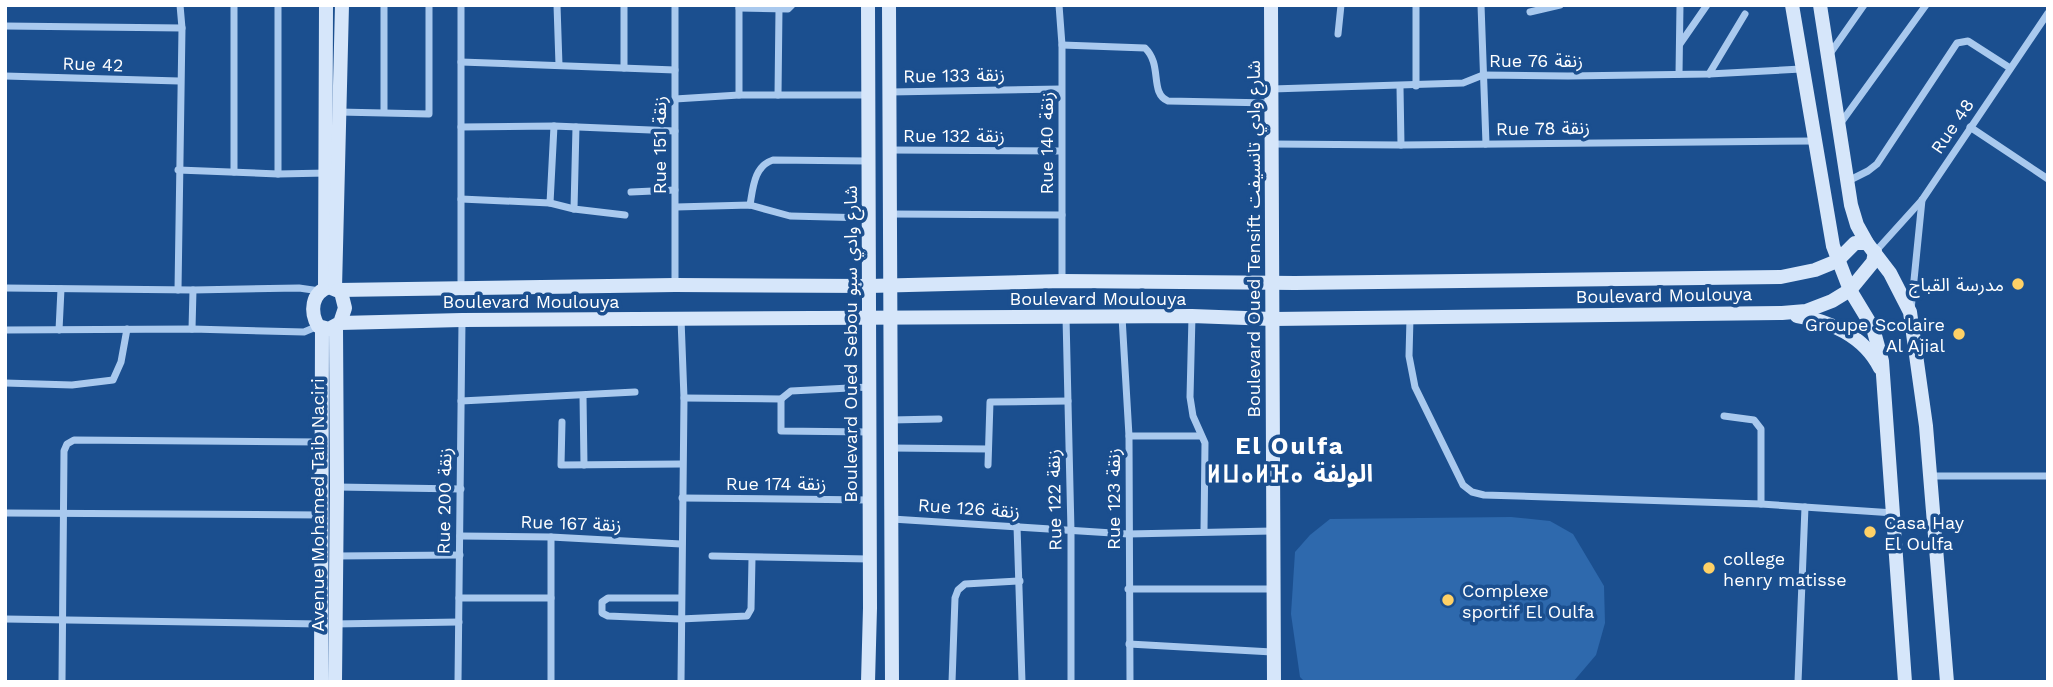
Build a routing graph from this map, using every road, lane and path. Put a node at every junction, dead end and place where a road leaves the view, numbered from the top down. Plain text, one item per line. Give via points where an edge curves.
1 (180, 5) edge
2 (234, 5) edge
3 (278, 5) edge
4 (326, 5) edge
5 (342, 5) edge
6 (384, 5) edge
7 (429, 5) edge
8 (461, 5) edge
9 (557, 5) edge
10 (624, 5) edge
11 (675, 5) edge
12 (792, 5) edge
13 (868, 5) edge
14 (889, 5) edge
15 (1059, 5) edge
16 (1272, 5) edge
17 (1341, 5) edge
18 (1416, 5) edge
19 (1481, 5) edge
20 (1560, 5) edge
21 (1681, 5) edge
22 (1707, 5) edge
23 (1791, 5) edge
24 (1820, 5) edge
25 (1864, 5) edge
26 (1926, 5) edge
27 (739, 7) edge
28 (779, 9) junction
29 (1530, 12) dead end
30 (2048, 13) edge
31 (1745, 14) dead end
32 (5, 26) edge
33 (182, 28) junction
34 (1338, 34) dead end
35 (1062, 45) junction
36 (1680, 45) junction
37 (1829, 55) junction
38 (461, 62) junction
39 (559, 65) junction
40 (624, 68) junction
41 (2010, 68) junction
42 (1801, 69) junction
43 (675, 70) junction
44 (1679, 74) junction
45 (1709, 74) junction
46 (1483, 75) junction
47 (5, 76) edge
48 (179, 81) junction
49 (1416, 86) junction
50 (1400, 87) junction
51 (1061, 89) junction
52 (889, 92) junction
53 (739, 95) junction
54 (778, 95) junction
55 (868, 95) junction
56 (1272, 96) junction
57 (675, 99) junction
58 (339, 112) junction
59 (384, 112) junction
60 (1839, 125) junction
61 (554, 126) junction
62 (461, 127) junction
63 (576, 127) junction
64 (1970, 127) junction
65 (675, 131) junction
66 (1814, 141) junction
67 (1272, 144) junction
68 (1486, 144) junction
69 (1401, 145) junction
70 (890, 150) junction
71 (1061, 150) junction
72 (868, 161) junction
73 (178, 170) junction
74 (234, 172) junction
75 (332, 173) junction
76 (278, 174) junction
77 (2048, 179) edge
78 (1848, 181) junction
79 (675, 190) junction
80 (631, 192) dead end
81 (461, 199) junction
82 (1922, 200) junction
83 (550, 203) junction
84 (750, 205) junction
85 (676, 207) junction
86 (573, 209) junction
87 (890, 214) junction
88 (625, 215) dead end
89 (1062, 215) junction
90 (869, 219) junction
91 (1871, 247) junction
92 (1837, 261) junction
93 (1062, 281) junction
94 (1273, 283) junction
95 (675, 285) junction
96 (890, 285) junction
97 (869, 286) junction
98 (5, 288) edge
99 (61, 289) junction
100 (330, 289) junction
101 (461, 289) junction
102 (178, 290) junction
103 (193, 290) junction
104 (1850, 290) junction
105 (1910, 312) junction
106 (1782, 313) junction
107 (1192, 316) junction
108 (1066, 317) junction
109 (1122, 317) junction
110 (1410, 318) junction
111 (681, 319) junction
112 (869, 319) junction
113 (891, 319) junction
114 (1273, 319) junction
115 (462, 320) junction
116 (329, 326) junction
117 (192, 329) junction
118 (5, 330) edge
119 (59, 330) junction
120 (127, 330) junction
121 (1884, 378) junction
122 (5, 383) edge
123 (869, 387) junction
124 (635, 392) dead end
125 (583, 396) junction
126 (684, 398) junction
127 (781, 399) junction
128 (461, 401) junction
129 (1068, 401) junction
130 (1724, 416) dead end
131 (939, 419) dead end
132 (891, 420) junction
133 (562, 422) dead end
134 (869, 432) junction
135 (1129, 436) junction
136 (1200, 436) junction
137 (322, 442) junction
138 (891, 448) junction
139 (988, 449) junction
140 (682, 464) junction
141 (584, 465) junction
142 (988, 465) dead end
143 (1930, 476) junction
144 (2048, 476) edge
145 (337, 487) junction
146 (461, 489) junction
147 (682, 498) junction
148 (870, 500) junction
149 (1761, 504) junction
150 (1805, 507) junction
151 (63, 512) junction
152 (5, 513) edge
153 (1894, 513) junction
154 (322, 515) junction
155 (892, 519) junction
156 (1017, 526) junction
157 (1071, 531) junction
158 (1204, 531) junction
159 (1274, 531) junction
160 (1128, 534) junction
161 (460, 536) junction
162 (551, 537) junction
163 (681, 544) junction
164 (337, 555) junction
165 (460, 555) junction
166 (712, 556) dead end
167 (752, 558) junction
168 (870, 559) junction
169 (1020, 580) junction
170 (1128, 589) junction
171 (1273, 589) junction
172 (459, 598) junction
173 (551, 598) junction
174 (681, 598) junction
175 (5, 619) edge
176 (680, 619) junction
177 (62, 620) junction
178 (459, 622) junction
179 (329, 624) junction
180 (1129, 644) junction
181 (1274, 652) junction
182 (62, 682) edge
183 (321, 682) edge
184 (335, 682) edge
185 (458, 682) edge
186 (551, 682) edge
187 (681, 682) edge
188 (868, 682) edge
189 (878, 682) edge
190 (886, 682) edge
191 (892, 682) edge
192 (952, 682) edge
193 (1022, 682) edge
194 (1071, 682) edge
195 (1130, 682) edge
196 (1274, 682) edge
197 (1798, 682) edge
198 (1905, 682) edge
199 (1947, 682) edge

1 - 33 street
2 - 74 street
3 - 76 street
4 - 75 street
5 - 58 street
6 - 59 street
7 - 59 street via 429,114
8 - 38 street
9 - 39 street
10 - 40 street
11 - 43 street, Rue 151 زنقة
12 - 28 street
13 - 55 street, Boulevard Oued Sebou شارع وادي سبو
14 - 52 street
15 - 35 street, Rue 140 زنقة
16 - 56 street, Boulevard Oued Tensift شارع وادي تانسيفت
17 - 34 street
18 - 49 street
19 - 46 street
20 - 29 street
21 - 36 street
22 - 36 street
23 - 42 street
24 - 37 street
25 - 37 street
26 - 60 street
27 - 28 street
27 - 53 street
28 - 54 street
30 - 41 street, Rue 48
31 - 45 street
32 - 33 street
33 - 48 street
35 - 51 street, Rue 140 زنقة
35 - 56 street, Rue 76 زنقة via 1145,48 1155,59 1159,93 1168,101
36 - 44 street
37 - 60 street
38 - 39 street
38 - 62 street
39 - 40 street
40 - 43 street
41 - 64 street, Rue 48
41 - 78 street via 1968,41 1957,43 1877,164
42 - 45 street, Rue 76 زنقة
42 - 66 street
43 - 57 street, Rue 151 زنقة
44 - 45 street, Rue 76 زنقة
44 - 46 street, Rue 76 زنقة
46 - 49 street, Rue 76 زنقة via 1463,83
46 - 68 street
47 - 48 street, Rue 42
48 - 73 street
49 - 50 street, Rue 76 زنقة
50 - 56 street, Rue 76 زنقة
50 - 69 street
51 - 52 street, Rue 133 زنقة
51 - 71 street, Rue 140 زنقة
52 - 70 street
53 - 54 street
53 - 57 street
54 - 55 street
55 - 72 street, Boulevard Oued Sebou شارع وادي سبو
56 - 67 street, Boulevard Oued Tensift شارع وادي تانسيفت
57 - 65 street, Rue 151 زنقة
58 - 59 street
58 - 75 street
60 - 78 street
61 - 62 street
61 - 63 street
61 - 83 street
62 - 81 street
63 - 65 street
63 - 86 street
64 - 77 street
64 - 82 street, Rue 48
65 - 79 street, Rue 151 زنقة
66 - 68 street, Rue 78 زنقة
66 - 92 street
67 - 69 street, Rue 78 زنقة
67 - 94 street, Boulevard Oued Tensift شارع وادي تانسيفت
68 - 69 street, Rue 78 زنقة
70 - 71 street, Rue 132 زنقة
70 - 87 street
71 - 89 street, Rue 140 زنقة
72 - 84 street via 766,162 755,178
72 - 90 street, Boulevard Oued Sebou شارع وادي سبو
73 - 74 street
73 - 102 street
74 - 76 street
75 - 76 street
75 - 100 street
78 - 91 street via 1857,225
79 - 80 street
79 - 85 street, Rue 151 زنقة
81 - 83 street
81 - 101 street
82 - 91 street, Rue 48
82 - 105 street
83 - 86 street
84 - 85 street
84 - 90 street via 790,216
85 - 95 street, Rue 151 زنقة
86 - 88 street
87 - 89 street
87 - 96 street
89 - 93 street, Rue 140 زنقة
90 - 97 street, Boulevard Oued Sebou شارع وادي سبو
91 - 92 street, Boulevard Moulouya via 1855,243
91 - 104 street via 1873,262
91 - 105 street
92 - 94 street, Boulevard Moulouya via 1781,277
92 - 104 street
93 - 94 street, Boulevard Moulouya
93 - 96 street, Boulevard Moulouya
94 - 114 street, Boulevard Oued Tensift شارع وادي تانسيفت
95 - 97 street, Boulevard Moulouya
95 - 101 street, Boulevard Moulouya
96 - 97 street, Boulevard Moulouya
96 - 113 street
97 - 112 street, Boulevard Oued Sebou شارع وادي سبو
98 - 99 street
99 - 102 street
99 - 119 street
100 - 101 street, Boulevard Moulouya
100 - 103 street
100 - 116 street via 344,298 345,308
100 - 116 street via 315,297 313,307 314,317
102 - 103 street
103 - 117 street
104 - 106 street, Boulevard Moulouya via 1806,311
104 - 121 street via 1873,328
105 - 143 street
106 - 110 street, Boulevard Moulouya
106 - 121 street via 1828,323 1849,334 1868,349
107 - 109 street, Boulevard Moulouya
107 - 114 street, Boulevard Moulouya
107 - 136 street via 1190,397
108 - 109 street, Boulevard Moulouya
108 - 113 street, Boulevard Moulouya
108 - 129 street, Rue 122 زنقة
109 - 135 street, Rue 123 زنقة
110 - 114 street, Boulevard Moulouya
110 - 149 street via 1409,356 1415,387 1463,485 1472,492
111 - 112 street, Boulevard Moulouya
111 - 115 street, Boulevard Moulouya
111 - 126 street
112 - 113 street, Boulevard Moulouya
112 - 123 street, Boulevard Oued Sebou شارع وادي سبو
113 - 132 street
114 - 159 street, Boulevard Oued Tensift شارع وادي تانسيفت
115 - 116 street, Boulevard Moulouya
115 - 128 street, Rue 200 زنقة
116 - 117 street via 304,332
116 - 137 street, Avenue Mohamed Taib Naciri
116 - 145 street, Avenue Mohamed Taib Naciri
117 - 120 street
118 - 119 street
119 - 120 street
120 - 122 street via 113,380 72,385
121 - 153 street
123 - 127 street via 791,391
123 - 134 street, Boulevard Oued Sebou شارع وادي سبو
124 - 125 street
125 - 128 street
125 - 141 street
126 - 127 street
126 - 140 street
127 - 134 street via 781,431
128 - 146 street, Rue 200 زنقة
129 - 139 street via 990,402
129 - 157 street, Rue 122 زنقة
130 - 149 street via 1754,421 1761,429
131 - 132 street
132 - 138 street
133 - 141 street via 561,465
134 - 148 street, Boulevard Oued Sebou شارع وادي سبو
135 - 136 street
135 - 160 street, Rue 123 زنقة
136 - 158 street via 1205,443
137 - 151 street via 74,440 64,451
137 - 154 street, Avenue Mohamed Taib Naciri
138 - 139 street
138 - 155 street
139 - 142 street
140 - 141 street
140 - 147 street
143 - 144 street
143 - 199 street
145 - 146 street
145 - 164 street, Avenue Mohamed Taib Naciri
146 - 161 street, Rue 200 زنقة
147 - 148 street, Rue 174 زنقة
147 - 163 street
148 - 168 street, Boulevard Oued Sebou شارع وادي سبو
149 - 150 street
150 - 153 street
150 - 197 street
151 - 152 street
151 - 154 street
151 - 177 street
153 - 198 street
154 - 179 street, Avenue Mohamed Taib Naciri
155 - 156 street, Rue 126 زنقة
155 - 191 street
156 - 157 street, Rue 126 زنقة
156 - 169 street
157 - 160 street, Rue 126 زنقة
157 - 194 street, Rue 122 زنقة
158 - 159 street, Rue 126 زنقة
158 - 160 street, Rue 126 زنقة
159 - 171 street, Boulevard Oued Tensift شارع وادي تانسيفت
160 - 170 street, Rue 123 زنقة
161 - 162 street, Rue 167 زنقة
161 - 165 street, Rue 200 زنقة
162 - 163 street, Rue 167 زنقة
162 - 173 street
163 - 174 street
164 - 165 street
164 - 179 street, Avenue Mohamed Taib Naciri
165 - 172 street, Rue 200 زنقة
166 - 167 street
167 - 168 street
167 - 176 street via 747,616
168 - 188 street, Boulevard Oued Sebou شارع وادي سبو
169 - 192 street via 965,584 958,590
169 - 193 street
170 - 171 street
170 - 180 street, Rue 123 زنقة
171 - 181 street, Boulevard Oued Tensift شارع وادي تانسيفت
172 - 173 street
172 - 178 street, Rue 200 زنقة
173 - 186 street
174 - 176 street
174 - 176 street via 608,598 602,602 604,615
175 - 177 street
176 - 187 street
177 - 179 street
177 - 182 street
178 - 179 street
178 - 185 street, Rue 200 زنقة
179 - 183 street, Avenue Mohamed Taib Naciri
179 - 184 street, Avenue Mohamed Taib Naciri
180 - 181 street
180 - 195 street, Rue 123 زنقة
181 - 196 street, Boulevard Oued Tensift شارع وادي تانسيفت
189 - 190 street

